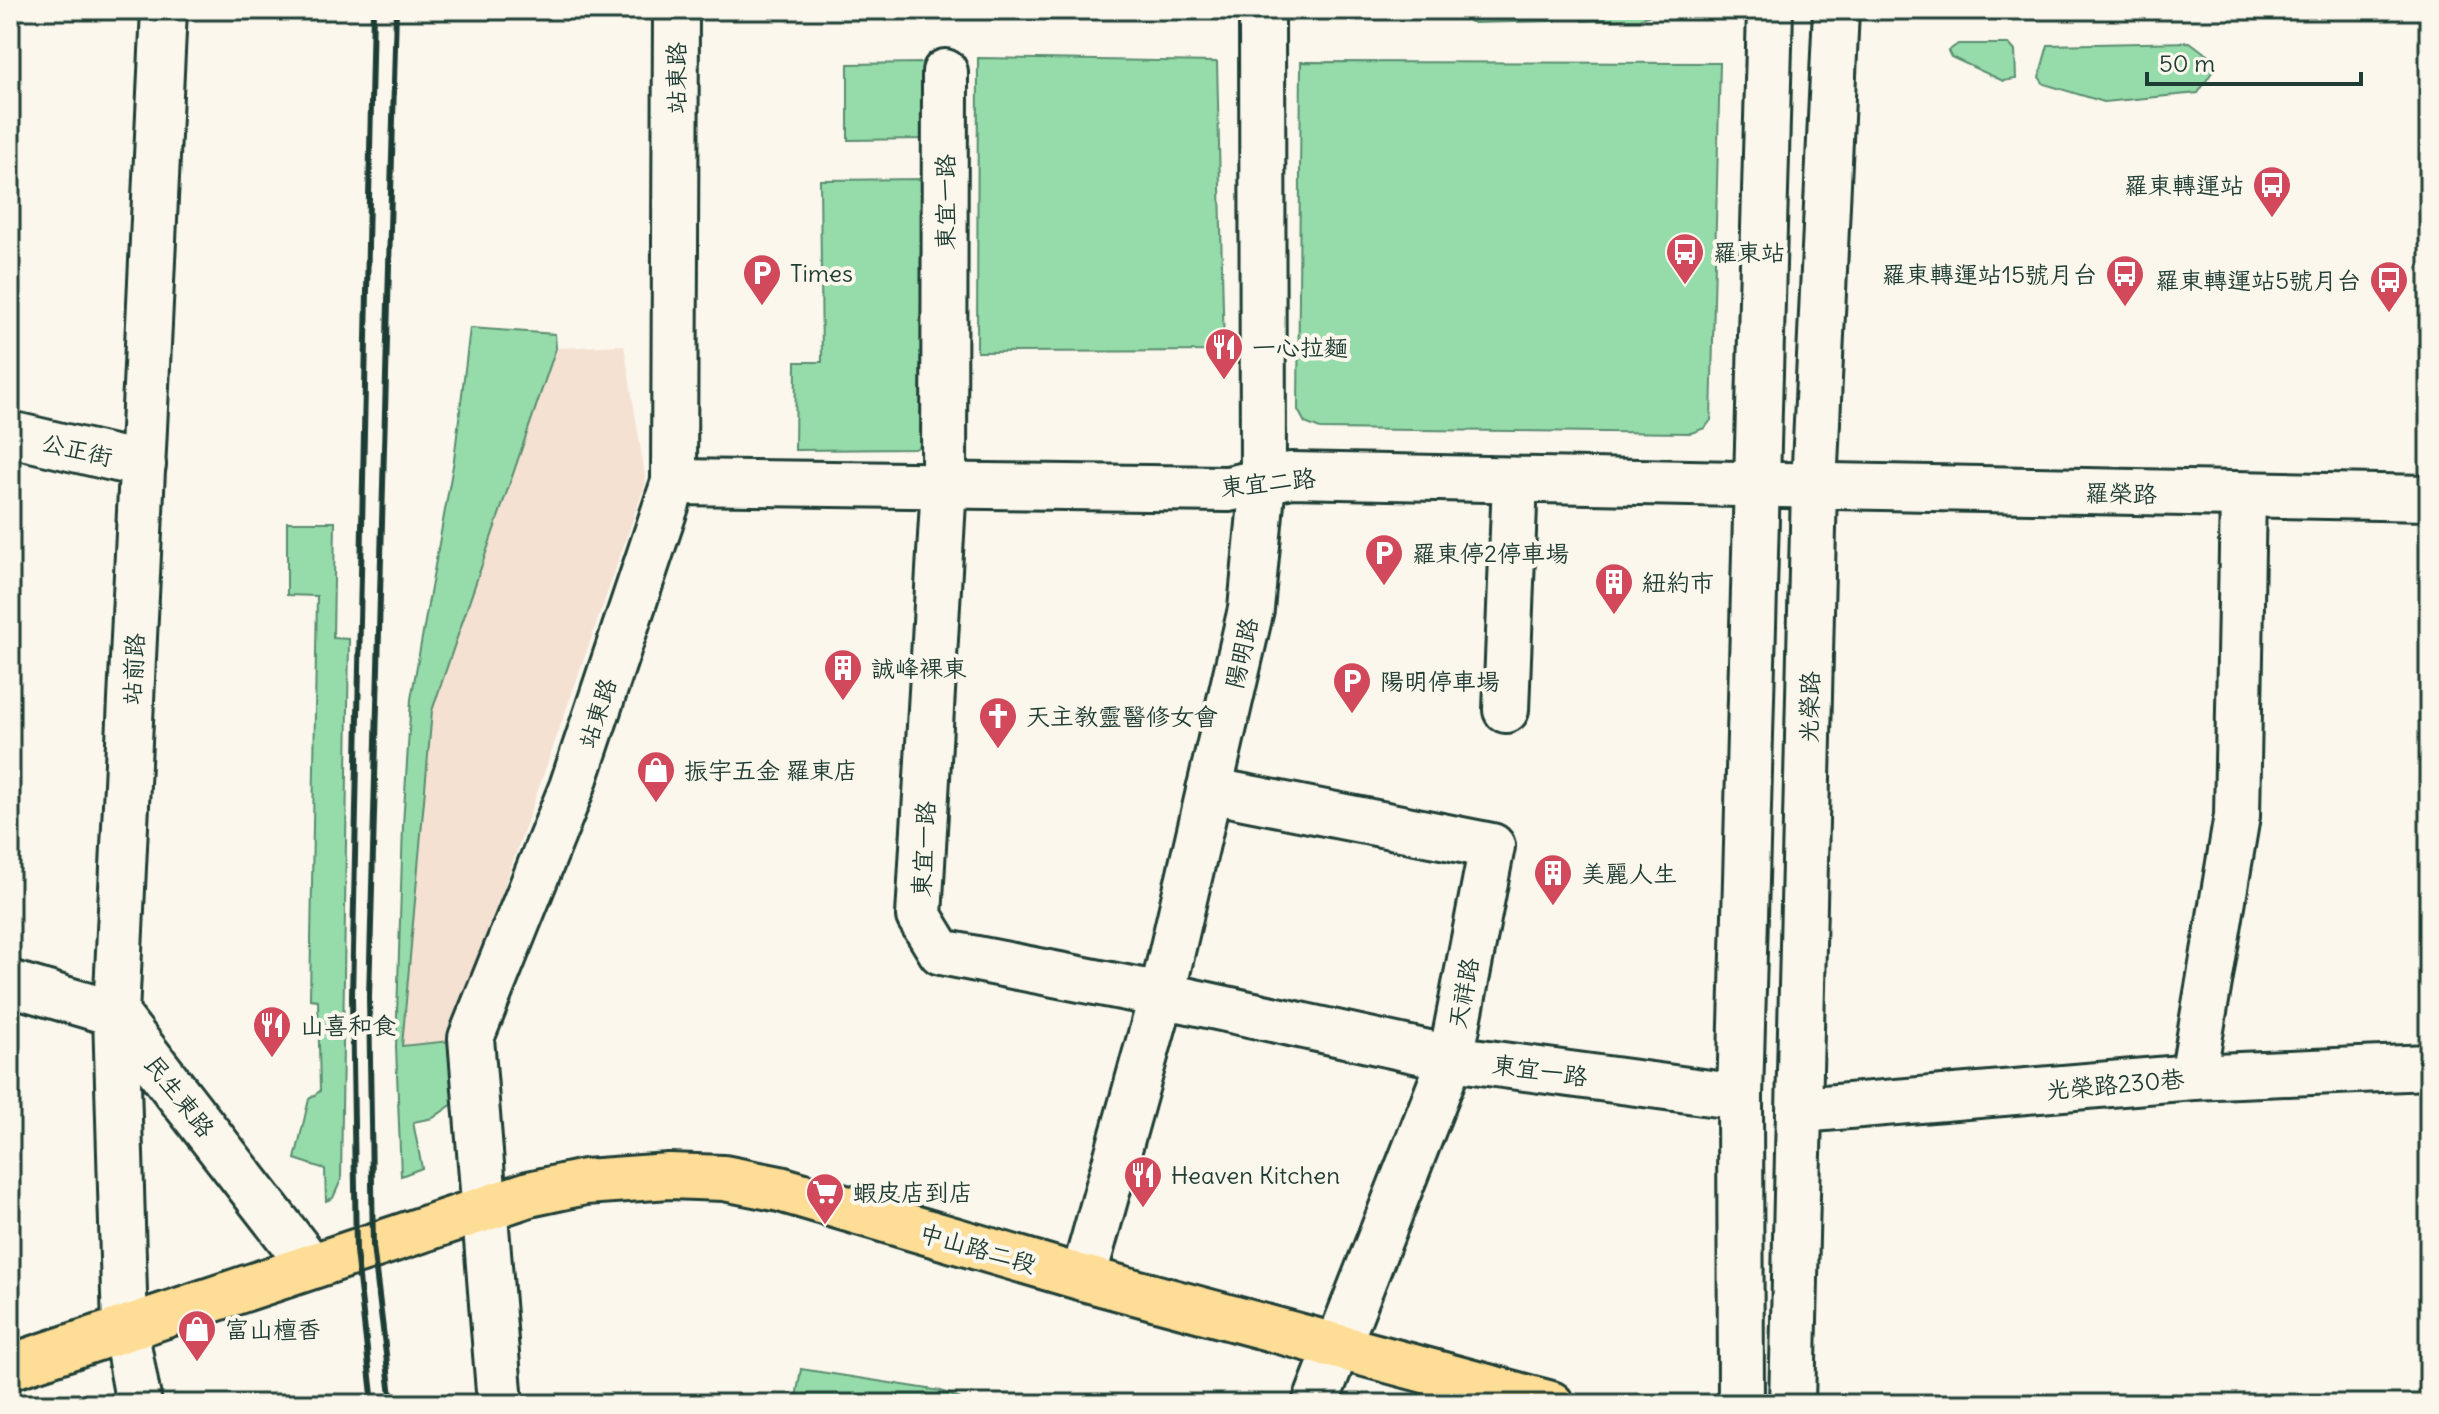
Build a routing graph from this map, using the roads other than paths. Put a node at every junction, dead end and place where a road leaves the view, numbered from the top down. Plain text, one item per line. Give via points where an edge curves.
1 (164, 10) edge
2 (676, 10) edge
3 (1262, 10) edge
4 (1770, 10) edge
5 (1836, 10) edge
6 (945, 72) dead end
7 (10, 434) edge
8 (143, 465) junction
9 (1515, 480) junction
10 (1263, 481) junction
11 (674, 482) junction
12 (944, 484) junction
13 (1759, 484) junction
14 (1814, 487) junction
15 (2243, 496) junction
16 (2429, 498) edge
17 (1506, 710) dead end
18 (1209, 790) junction
19 (10, 983) edge
20 (1162, 995) junction
21 (116, 1014) junction
22 (1451, 1058) junction
23 (2429, 1067) edge
24 (2193, 1077) junction
25 (1740, 1097) junction
26 (1801, 1110) junction
27 (482, 1209) junction
28 (311, 1266) junction
29 (1083, 1278) junction
30 (125, 1328) junction
31 (1335, 1347) junction
32 (10, 1367) edge
33 (139, 1404) edge
34 (500, 1404) edge
35 (1315, 1404) edge
36 (1551, 1404) edge
37 (1741, 1404) edge
38 (1792, 1404) edge

1 - 8 street, 站前路
2 - 11 street, 站東路
3 - 10 street, 陽明路
4 - 13 street
5 - 14 street, 光榮路
6 - 12 street, 東宜一路
7 - 8 street, 公正街
8 - 21 street, 站前路
9 - 10 street, 東宜二路 via 1291,475
9 - 13 street, 東宜二路
9 - 17 street
10 - 12 street, 東宜二路 via 1228,489
10 - 18 street, 陽明路 via 1251,609
11 - 12 street, 東宜二路
11 - 27 street, 站東路 via 572,787 471,1038
12 - 20 street, 東宜一路 via 919,916 941,952
13 - 14 street, 東宜二路
13 - 25 street
14 - 15 street, 羅榮路
14 - 26 street, 光榮路
15 - 16 street, 羅榮路
15 - 24 street via 2237,816
18 - 20 street, 陽明路
18 - 22 street, 天祥路 via 1492,846
19 - 21 street
20 - 22 street, 東宜一路
20 - 29 street, 陽明路
21 - 28 street, 民生東路
21 - 30 street, 站前路
22 - 25 street, 東宜一路
22 - 31 street, 天祥路
23 - 24 street, 光榮路230巷
24 - 26 street, 光榮路230巷
25 - 37 street
26 - 38 street, 光榮路
27 - 28 main road, 中山路二段
27 - 29 main road, 中山路二段 via 585,1182 724,1178 780,1189
27 - 34 street, 站東路
28 - 30 main road, 中山路二段
29 - 31 main road, 中山路二段
30 - 32 main road, 中山路二段
30 - 33 street, 站前路
31 - 35 street, 天祥路
31 - 36 main road, 中山路二段

